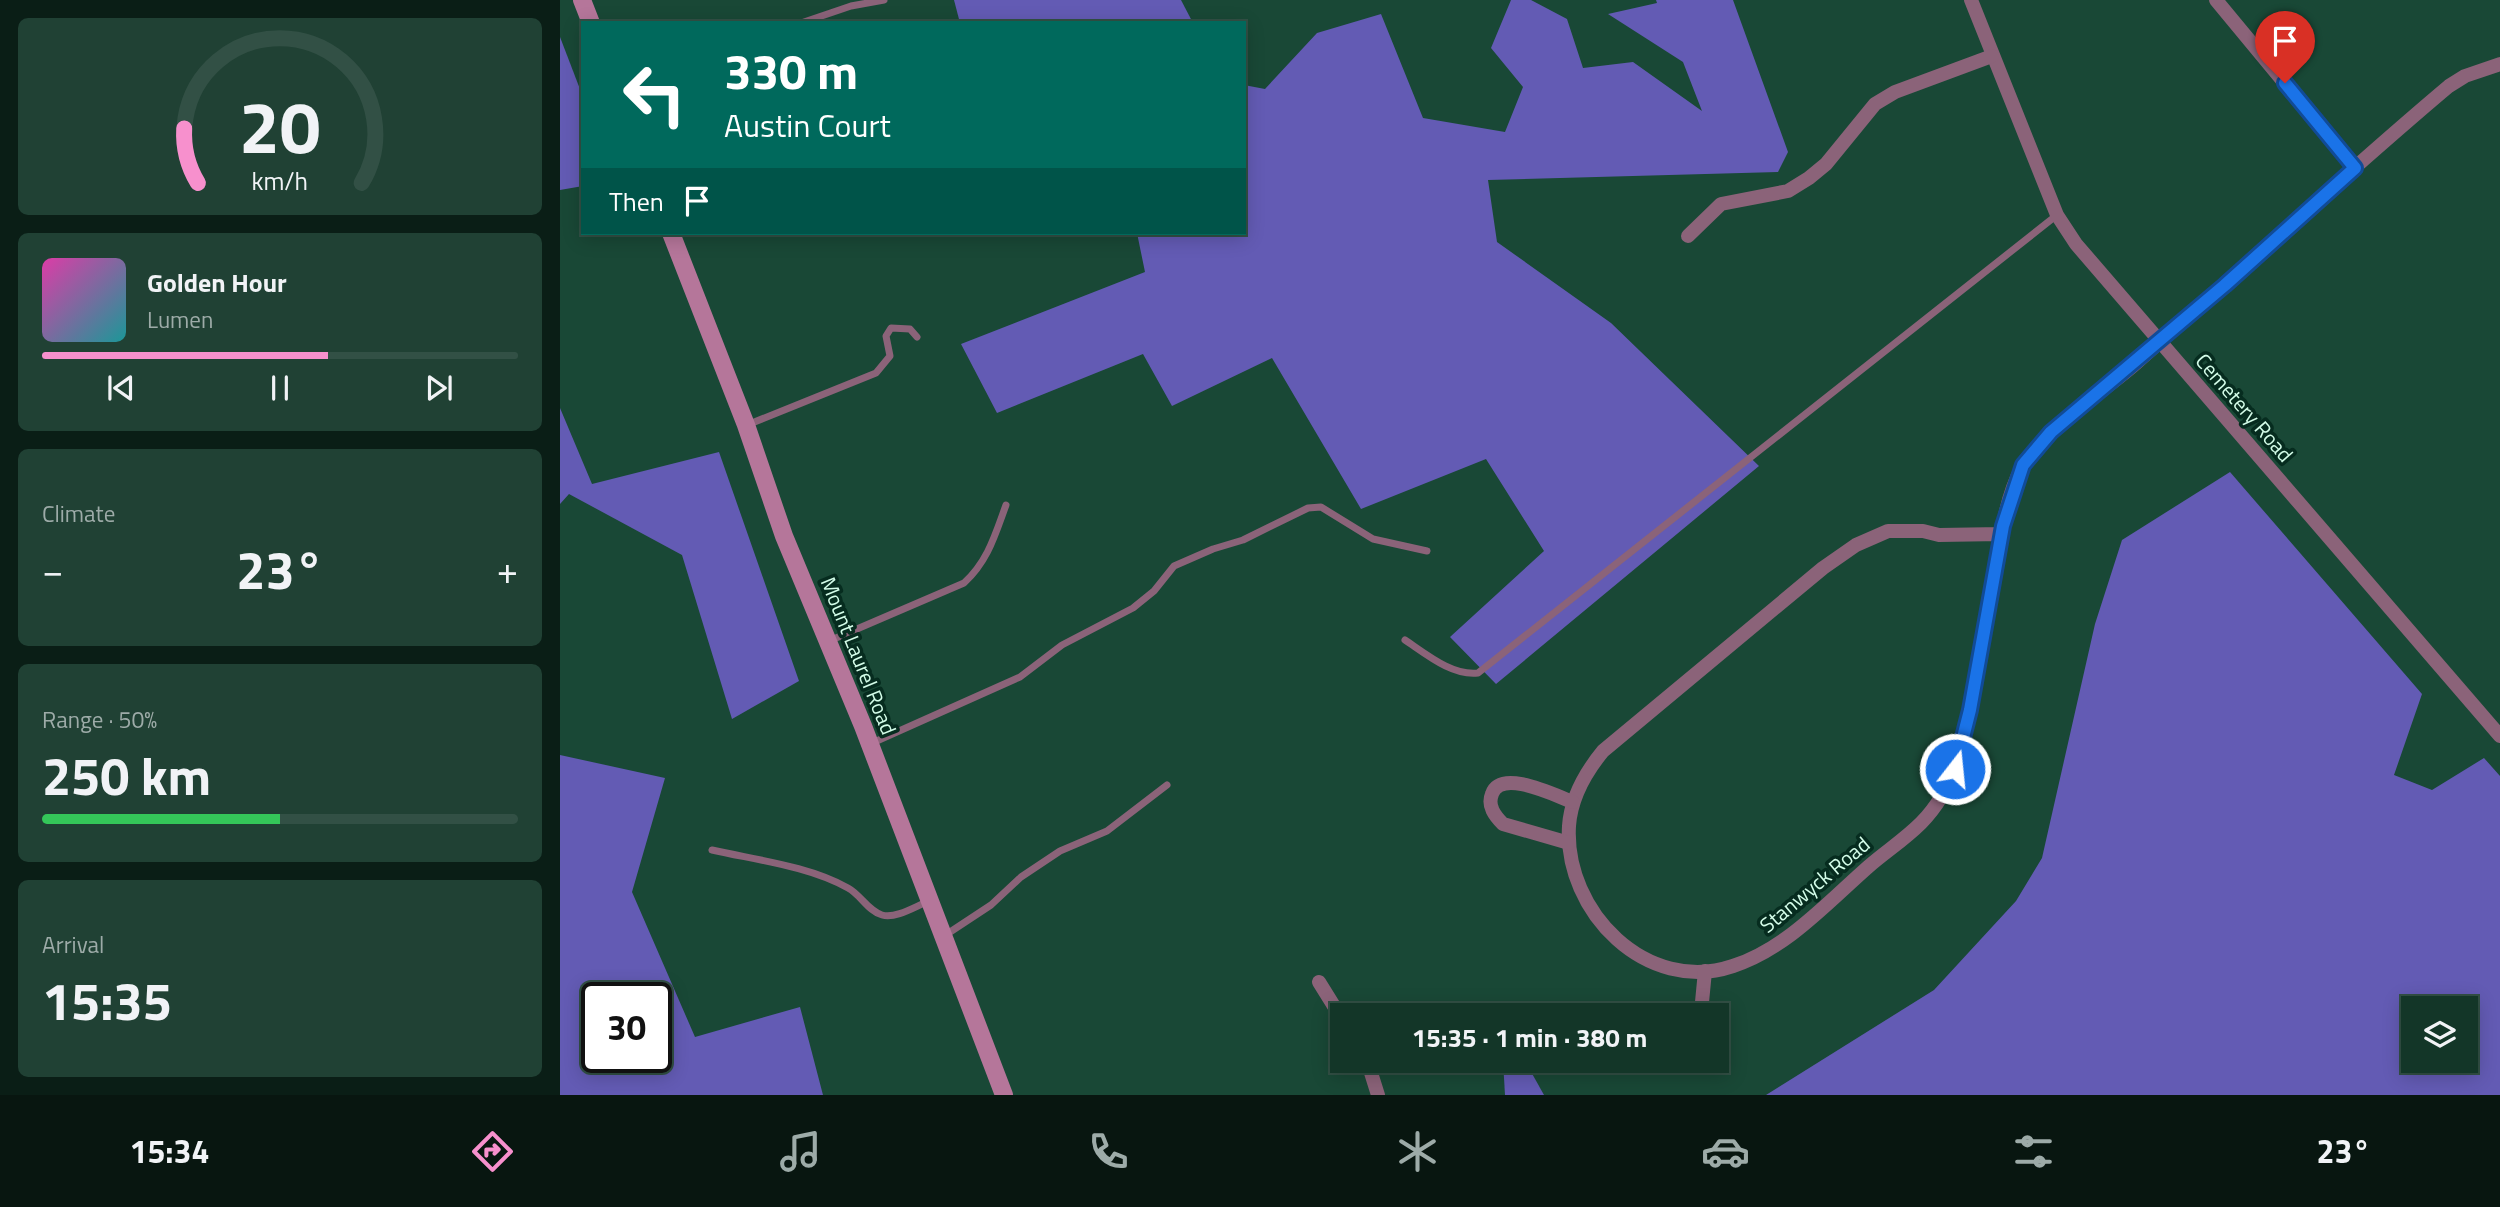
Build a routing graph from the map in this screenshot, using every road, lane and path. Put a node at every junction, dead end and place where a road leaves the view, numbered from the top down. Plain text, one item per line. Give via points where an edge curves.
1 (582, 0) edge
2 (884, 0) edge
3 (1971, 0) edge
4 (2216, 0) edge
5 (590, 21) edge
6 (807, 21) edge
7 (1992, 56) junction
8 (2500, 64) edge
9 (2355, 168) junction
10 (2057, 215) junction
11 (672, 235) edge
12 (1688, 236) dead end
13 (917, 337) dead end
14 (2159, 343) junction
15 (746, 425) junction
16 (1006, 505) dead end
17 (2001, 534) junction
18 (1427, 551) dead end
19 (1405, 640) dead end
20 (828, 641) junction
21 (2500, 736) edge
22 (869, 744) junction
23 (1167, 785) dead end
24 (1573, 802) junction
25 (1569, 843) junction
26 (712, 849) dead end
27 (929, 901) junction
28 (943, 937) junction
29 (1705, 971) junction
30 (1319, 982) dead end
31 (1332, 1003) edge
32 (1702, 1003) edge
33 (1371, 1073) edge
34 (1004, 1095) edge
35 (1378, 1095) edge

1 - 5 main road
2 - 6 lane
3 - 7 street, Cemetery Road
4 - 9 street
7 - 10 street, Cemetery Road
7 - 12 street via 1895,92 1875,104 1809,178 1788,191 1721,204
8 - 9 street, Stanwyck Road via 2449,86
9 - 14 street, Stanwyck Road
10 - 14 street, Cemetery Road
10 - 19 lane via 1478,673 1467,674 1440,663
11 - 15 main road, Mount Laurel Road
13 - 15 lane via 909,329 891,328 886,336 890,356 876,373
14 - 17 street, Stanwyck Road via 2036,447 2013,486
14 - 21 street, Cemetery Road
15 - 20 main road, Mount Laurel Road via 784,536
16 - 20 lane via 989,552 964,583
17 - 24 street, Stanwyck Road via 1939,535 1906,530 1880,534 1856,545 1618,736 1590,767
17 - 29 street, Stanwyck Road via 1966,729 1955,769 1937,804 1908,835 1770,950 1733,966
18 - 22 lane via 1373,539 1321,508 1308,508 1244,540 1174,566 1133,608 1062,645 1020,677
20 - 22 main road, Mount Laurel Road
22 - 27 main road, Mount Laurel Road
23 - 28 lane via 1107,831 1060,851 1021,877 991,905
24 - 25 street, Stanwyck Road
24 - 25 street via 1513,783 1503,783 1490,797 1503,824
25 - 29 street, Stanwyck Road via 1586,901 1616,939 1657,964
26 - 27 lane via 817,875 850,889 883,915
27 - 28 main road, Mount Laurel Road
28 - 34 main road, Mount Laurel Road
29 - 32 street
30 - 31 street
33 - 35 street

